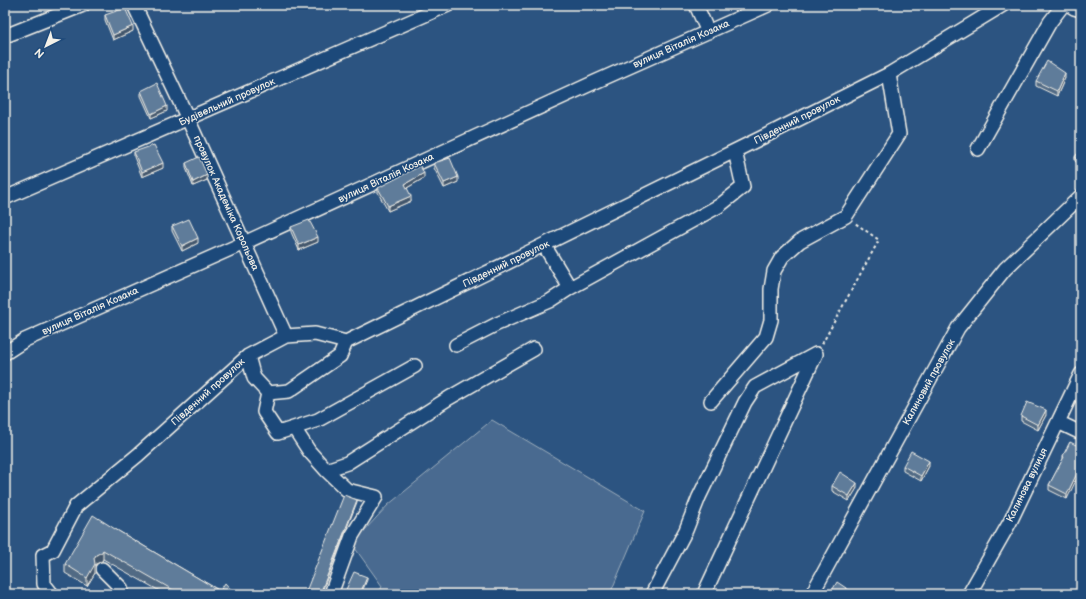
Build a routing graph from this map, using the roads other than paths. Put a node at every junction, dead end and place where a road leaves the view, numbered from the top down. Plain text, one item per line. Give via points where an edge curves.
1 (83, 5) edge
2 (134, 5) edge
3 (448, 5) edge
4 (696, 5) edge
5 (768, 5) edge
6 (1003, 5) edge
7 (1063, 5) edge
8 (1069, 5) edge
9 (1081, 10) edge
10 (708, 32) junction
11 (5, 36) edge
12 (889, 74) junction
13 (188, 119) junction
14 (978, 149) dead end
15 (735, 151) junction
16 (1081, 196) edge
17 (5, 198) edge
18 (244, 243) junction
19 (544, 245) junction
20 (570, 288) junction
21 (286, 336) junction
22 (346, 342) junction
23 (456, 345) dead end
24 (534, 349) dead end
25 (5, 353) edge
26 (248, 356) junction
27 (415, 366) dead end
28 (1081, 374) edge
29 (268, 393) junction
30 (711, 401) dead end
31 (1058, 422) junction
32 (294, 428) junction
33 (1081, 433) edge
34 (326, 470) junction
35 (102, 569) dead end
36 (52, 594) edge
37 (118, 594) edge
38 (331, 594) edge
39 (652, 594) edge
40 (704, 594) edge
41 (812, 594) edge
42 (969, 594) edge

1 - 11 street
2 - 13 street, провулок Академіка Корольова
3 - 13 street, Будівельний провулок
4 - 10 street
5 - 10 street, вулиця Віталія Козака
6 - 12 street, Південний провулок
7 - 14 street via 1050,22
8 - 9 street
10 - 18 street, вулиця Віталія Козака
12 - 15 street, Південний провулок
12 - 30 street via 899,134 846,216 800,241 782,257 774,271 771,320 766,337
13 - 17 street, Будівельний провулок
13 - 18 street, провулок Академіка Корольова
15 - 19 street, Південний провулок
15 - 20 street via 744,187 719,206
16 - 41 street, Калиновий провулок via 1005,268 958,328
18 - 21 street, провулок Академіка Корольова
18 - 25 street, вулиця Віталія Козака via 25,340
19 - 20 street
19 - 22 street, Південний провулок
20 - 23 street via 550,301
21 - 22 street, Південний провулок via 316,334
21 - 26 street, Південний провулок
22 - 29 street via 340,356 289,391
24 - 34 street via 346,462
26 - 29 street via 254,378
26 - 36 street, Південний провулок via 138,455 76,506 53,550 43,555 44,584
27 - 32 street via 318,420
28 - 31 street, Калинова вулиця
29 - 32 street via 264,412 278,433
31 - 33 street
31 - 42 street, Калинова вулиця via 1010,522
32 - 34 street via 309,451
34 - 38 street via 347,490 376,497 352,536
35 - 37 street via 121,588
39 - 40 street via 686,530 699,497 748,396 755,387 816,354

